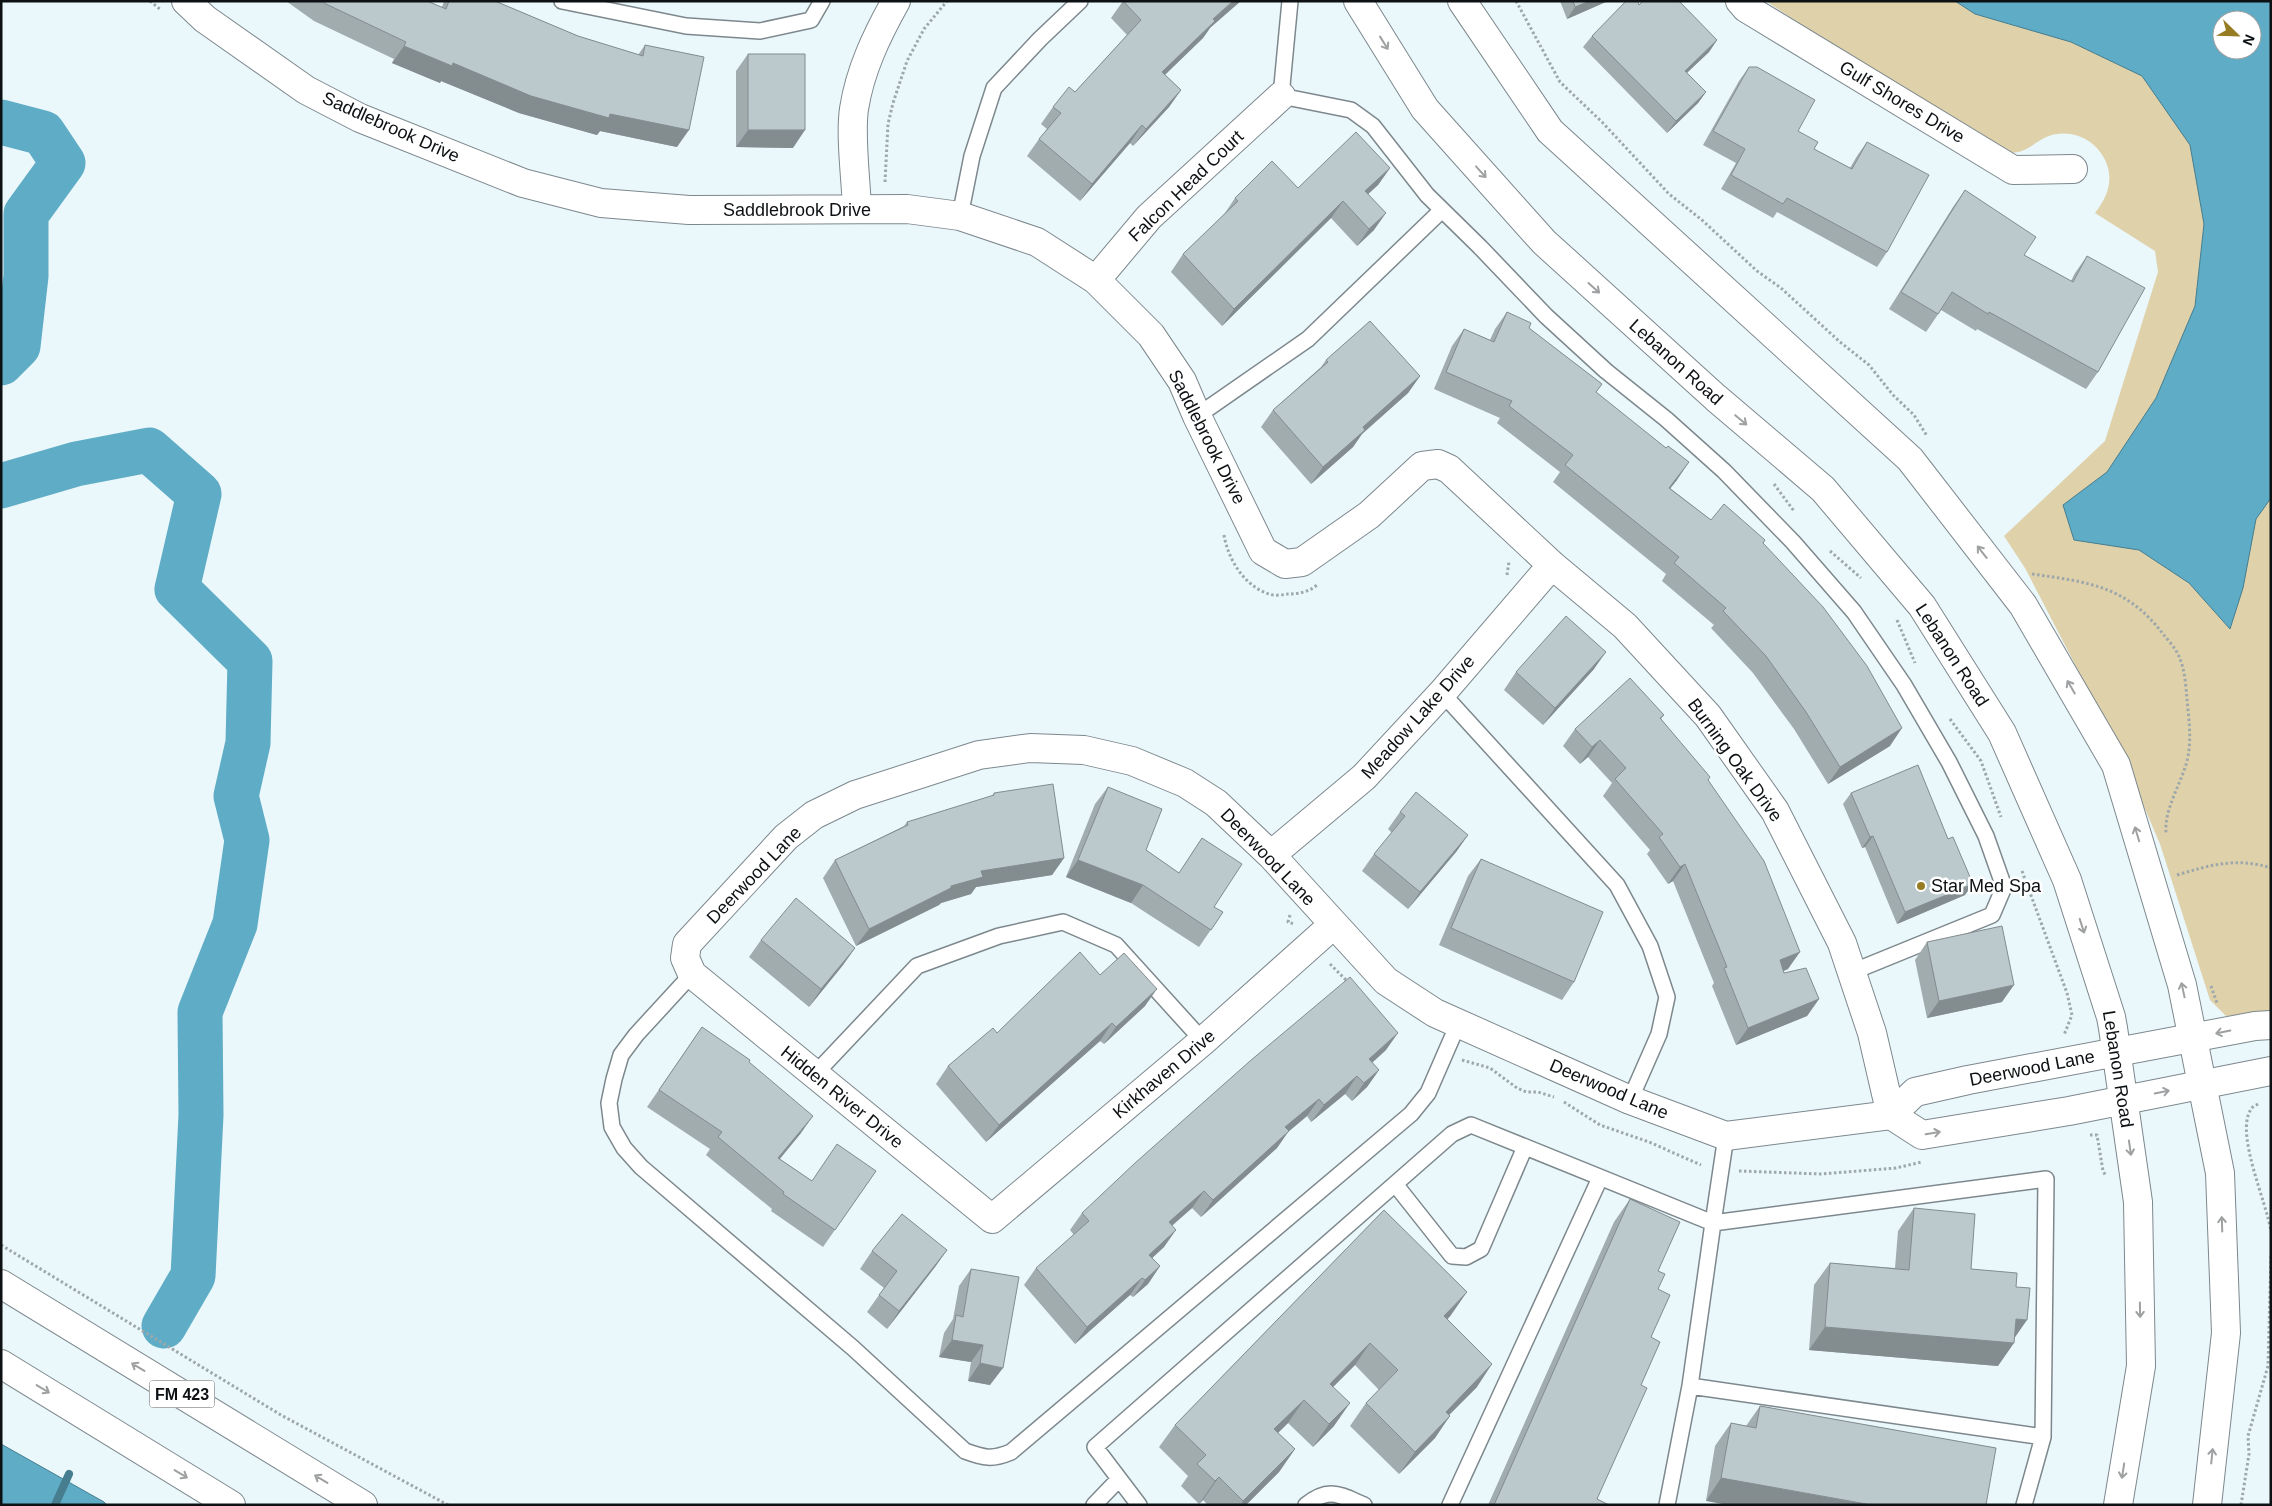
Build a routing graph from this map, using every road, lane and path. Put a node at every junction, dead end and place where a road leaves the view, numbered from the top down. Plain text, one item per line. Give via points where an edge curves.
1 (150, 1) edge
2 (562, 1) edge
3 (822, 1) edge
4 (896, 1) edge
5 (947, 1) edge
6 (1080, 1) edge
7 (1290, 1) edge
8 (1358, 1) edge
9 (1462, 1) edge
10 (1740, 1) edge
11 (176, 7) edge
12 (1281, 96) junction
13 (2074, 169) dead end
14 (885, 182) dead end
15 (858, 209) junction
16 (1442, 210) junction
17 (960, 216) junction
18 (1096, 280) junction
19 (1197, 416) junction
20 (1438, 464) joint
21 (1224, 532) dead end
22 (1508, 556) dead end
23 (1552, 565) junction
24 (1503, 580) dead end
25 (1320, 582) dead end
26 (1442, 693) junction
27 (1271, 855) junction
28 (2271, 868) edge
29 (2177, 875) dead end
30 (1333, 925) junction
31 (1852, 972) junction
32 (692, 974) junction
33 (1458, 1024) junction
34 (2271, 1025) edge
35 (2193, 1038) junction
36 (1202, 1041) junction
37 (2117, 1052) junction
38 (2271, 1071) edge
39 (814, 1074) junction
40 (2202, 1085) junction
41 (1630, 1100) junction
42 (2123, 1100) junction
43 (2258, 1104) dead end
44 (1891, 1115) junction
45 (2097, 1135) dead end
46 (1726, 1136) junction
47 (1525, 1147) junction
48 (1600, 1178) junction
49 (2110, 1183) dead end
50 (1396, 1184) junction
51 (992, 1219) joint
52 (1713, 1223) junction
53 (2271, 1232) edge
54 (1, 1245) edge
55 (2271, 1256) edge
56 (1, 1284) edge
57 (1, 1364) edge
58 (1690, 1386) junction
59 (2043, 1437) junction
60 (1118, 1480) junction
61 (231, 1505) edge
62 (363, 1505) edge
63 (448, 1505) edge
64 (1094, 1505) edge
65 (1139, 1505) edge
66 (1306, 1505) edge
67 (1364, 1505) edge
68 (1450, 1505) edge
69 (1667, 1505) edge
70 (2024, 1505) edge
71 (2118, 1505) edge
72 (2206, 1505) edge
73 (2242, 1505) edge

1 - 11 path
2 - 3 lane via 686,26 760,30 811,20
4 - 15 street via 874,43 854,110
5 - 14 path via 924,29 907,61 888,124
6 - 17 lane via 994,88 972,156
7 - 12 lane
8 -> 37 street, Lebanon Road via 1425,109 1544,242 1716,398 1823,489 1922,606 2002,733 2063,872 2111,1017
35 -> 9 street via 2182,985 2116,766 2023,605 1910,459 1550,131
10 - 13 street, Gulf Shores Drive via 2013,170
11 - 15 street, Saddlebrook Drive via 205,19 306,90 360,118 523,184 601,203 689,210
12 - 16 lane via 1351,110 1373,126 1427,196
12 - 18 street, Falcon Head Court via 1149,217
15 - 17 street, Saddlebrook Drive via 907,209
16 - 19 lane via 1308,339
16 - 31 lane via 1546,316 1606,371 1666,418 1793,542 1854,612 1904,685 1949,762 1986,836 2004,887 1992,915
17 - 18 street, Saddlebrook Drive via 1037,242
18 - 19 street, Saddlebrook Drive via 1151,335 1182,381
19 - 20 street, Saddlebrook Drive via 1263,551 1285,564 1302,562 1369,515 1422,466
20 - 23 street, Burning Oak Drive via 1449,470
21 - 25 path via 1226,547 1244,577 1270,595 1297,594 1313,589
22 - 24 path via 1510,565
23 - 26 street, Meadow Lake Drive
23 - 31 street, Burning Oak Drive via 1625,626 1708,716 1775,811 1842,943
26 - 27 street, Meadow Lake Drive via 1364,777
26 - 41 lane via 1617,885 1650,946 1667,997 1659,1034
27 - 30 street, Deerwood Lane
27 - 32 street, Deerwood Lane via 1216,803 1185,783 1132,760 1084,750 1030,748 979,755 855,795 814,815 786,837 687,944 685,958
28 - 29 path via 2253,862 2212,864
30 - 33 street, Deerwood Lane via 1386,981 1435,1014
30 - 36 street, Kirkhaven Drive
31 - 44 street, Burning Oak Drive via 1872,1033
32 - 33 lane via 621,1056 609,1103 612,1128 624,1148 641,1167 853,1348 965,1450 982,1457 998,1458 1011,1452 1411,1114 1428,1092
32 - 39 street, Hidden River Drive
33 - 41 street, Deerwood Lane
34 -> 35 street, Deerwood Lane
35 - 37 street, Deerwood Lane
35 - 40 street
36 - 39 lane via 1116,945 1063,922 999,936 917,966
36 - 51 street, Kirkhaven Drive
37 - 42 street, Lebanon Road
37 - 44 street, Deerwood Lane via 1915,1092
38 - 40 street
39 - 51 street, Hidden River Drive
42 -> 40 street
72 -> 40 street via 2226,1333 2220,1173
41 - 46 street, Deerwood Lane
44 -> 42 street via 1922,1135
42 -> 71 street, Lebanon Road via 2138,1202 2141,1366
43 - 53 path via 2250,1109 2247,1117 2249,1149
44 - 46 street, Deerwood Lane
45 - 49 path via 2103,1170
46 - 52 lane
47 - 48 lane
47 - 50 lane via 1471,1125 1452,1134
47 - 50 lane via 1481,1249 1466,1257 1452,1256
48 - 52 lane
48 - 68 lane
50 - 60 lane via 1095,1447
52 - 58 lane
52 - 59 lane via 2046,1179
54 - 63 path via 281,1415
55 - 73 path via 2268,1366 2248,1436 2249,1454
62 -> 56 street, FM 423
57 -> 61 street
58 - 59 lane
58 - 69 lane
59 - 70 lane
60 - 64 lane
60 - 65 lane
66 - 67 lane via 1326,1493 1338,1494

